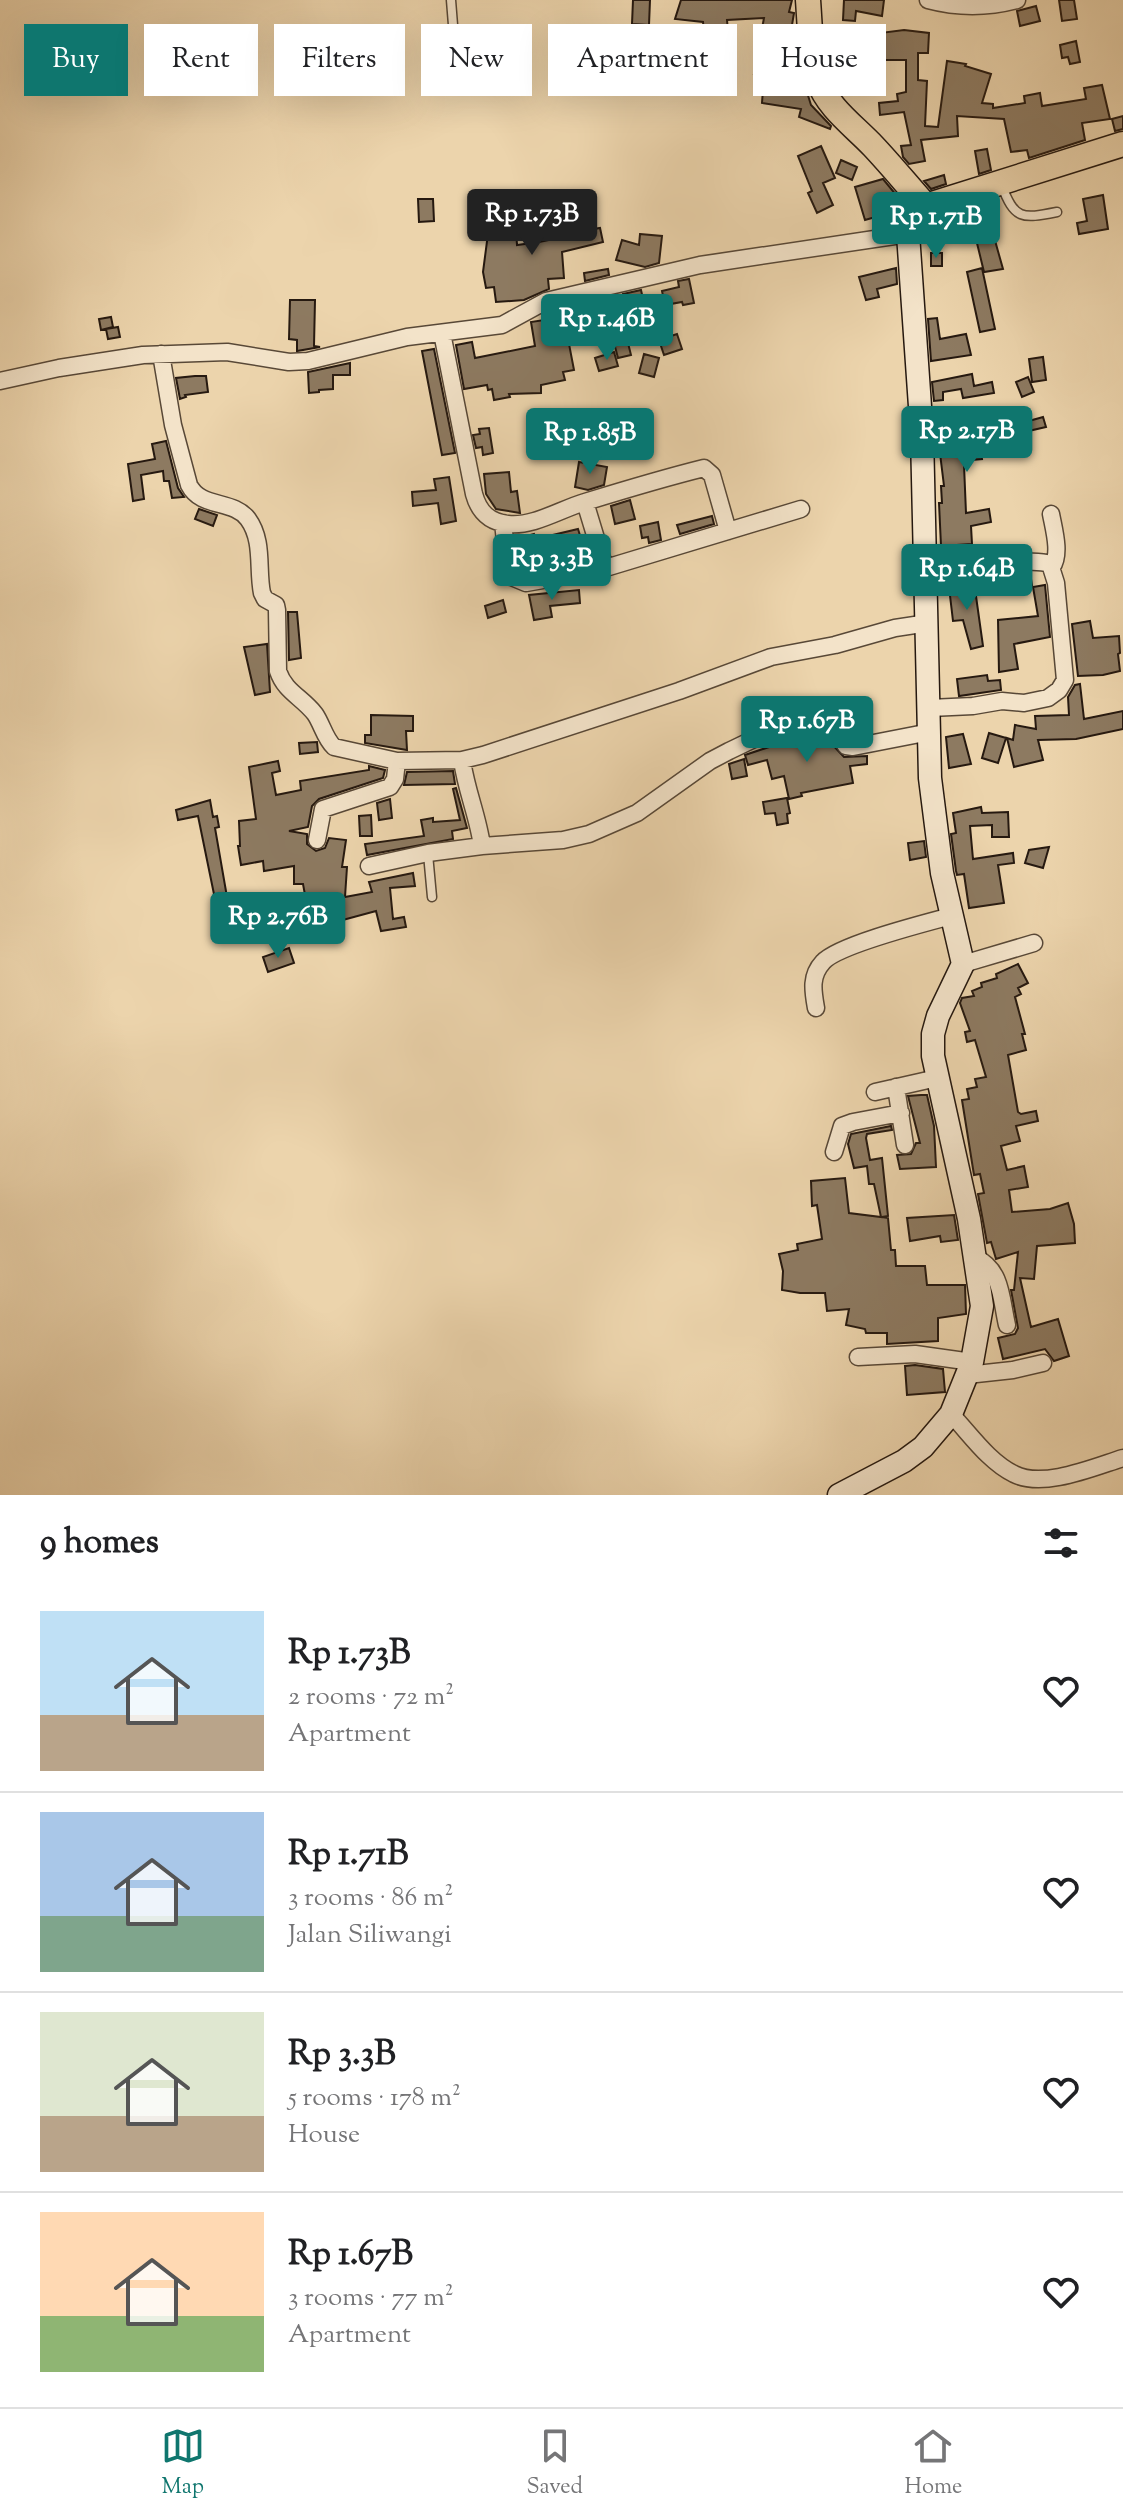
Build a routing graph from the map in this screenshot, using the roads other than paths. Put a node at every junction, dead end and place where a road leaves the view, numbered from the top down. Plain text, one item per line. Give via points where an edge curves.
1 (451, 0) edge
2 (808, 0) edge
3 (928, 0) edge
4 (1017, 0) edge
5 (453, 24) edge
6 (1123, 144) edge
7 (1001, 183) junction
8 (926, 206) junction
9 (1057, 212) dead end
10 (908, 234) junction
11 (442, 333) junction
12 (161, 354) junction
13 (0, 381) edge
14 (585, 502) junction
15 (801, 509) dead end
16 (1051, 514) dead end
17 (503, 523) junction
18 (728, 531) junction
19 (1052, 567) junction
20 (605, 568) junction
21 (925, 582) junction
22 (928, 623) junction
23 (930, 708) junction
24 (930, 732) junction
25 (462, 760) junction
26 (397, 761) junction
27 (317, 840) dead end
28 (482, 846) junction
29 (428, 853) junction
30 (369, 866) dead end
31 (432, 897) dead end
32 (951, 916) junction
33 (1034, 943) dead end
34 (963, 964) junction
35 (816, 1008) dead end
36 (937, 1078) junction
37 (896, 1087) junction
38 (875, 1092) dead end
39 (901, 1113) junction
40 (905, 1145) dead end
41 (834, 1152) dead end
42 (976, 1258) junction
43 (1007, 1325) dead end
44 (858, 1357) dead end
45 (1043, 1363) dead end
46 (969, 1368) junction
47 (951, 1414) junction
48 (1123, 1458) edge
49 (839, 1495) edge

1 - 5 lane
2 - 8 main road via 812,50 824,94
3 - 4 street via 969,6
6 - 7 main road
7 - 8 main road
7 - 9 lane via 1020,216
8 - 10 street
10 - 11 street via 619,282 546,301 502,325
10 - 21 street via 922,435
11 - 12 street via 308,361 227,352
11 - 17 street via 477,504
12 - 13 street
12 - 26 street via 173,425 194,494 239,511 259,544 262,593 277,610 278,671 284,686 312,711 331,745
14 - 17 street via 523,523
14 - 18 street via 704,468 712,475
14 - 20 street
15 - 18 street
16 - 19 street via 1056,552
17 - 20 street via 506,567 513,579 526,583
18 - 20 street
19 - 21 street via 1042,561 1012,564
19 - 23 street via 1063,638 1065,680 1059,690 1024,703
21 - 22 street
22 - 23 street
22 - 25 street via 771,657
23 - 24 street
24 - 28 street via 853,747 823,725 804,724 729,751 637,813 589,834
24 - 32 street via 934,814
25 - 26 street
25 - 28 street
26 - 27 street via 390,787 323,809
28 - 29 street
29 - 30 street
29 - 31 lane
32 - 34 street
32 - 35 street via 824,960 813,981
33 - 34 street
34 - 36 street via 933,1034
36 - 37 street
36 - 42 street
37 - 38 street
37 - 39 street
39 - 40 street
39 - 41 street via 842,1126
42 - 43 street via 996,1275
42 - 46 street via 982,1306
44 - 46 street via 915,1354
45 - 46 street via 1013,1370
46 - 47 street
47 - 48 street via 994,1459 1029,1479 1068,1475
47 - 49 street via 904,1461

